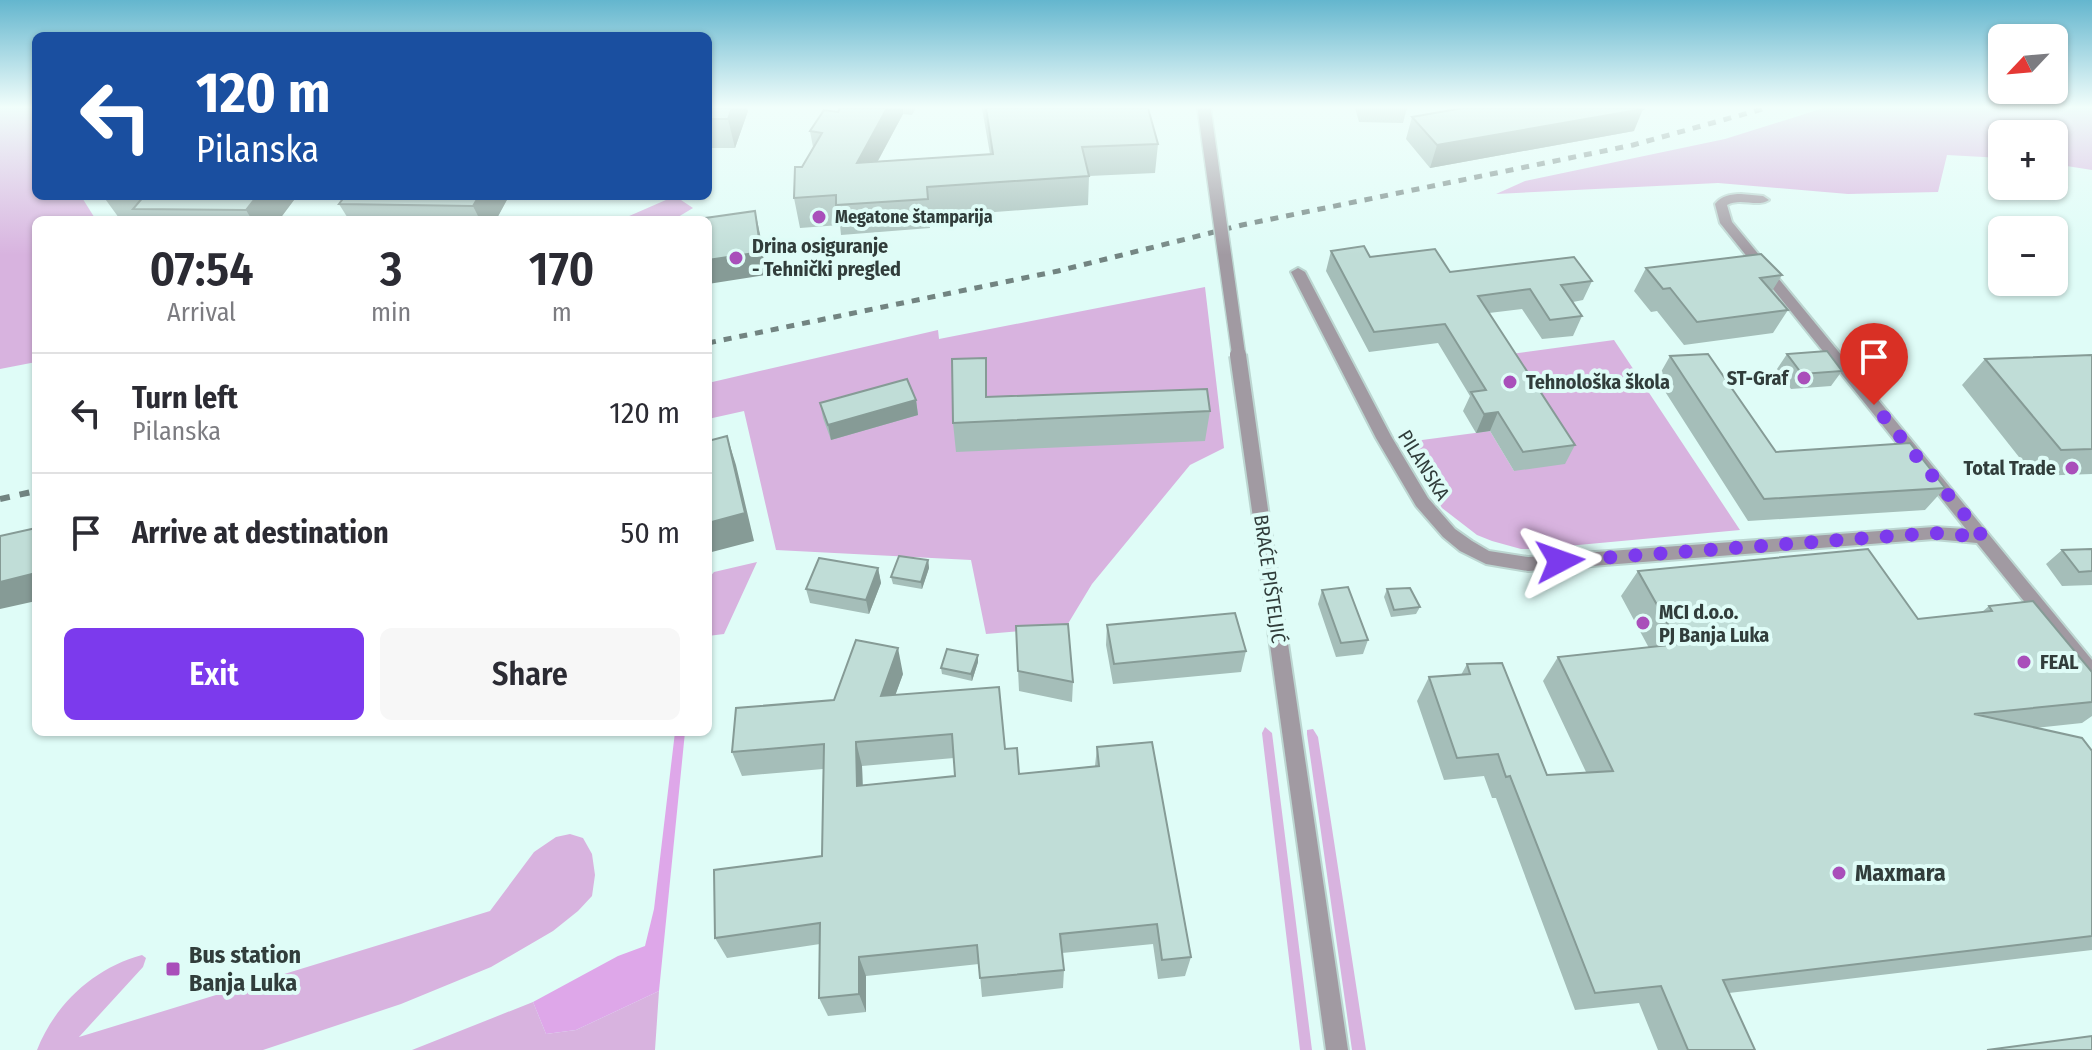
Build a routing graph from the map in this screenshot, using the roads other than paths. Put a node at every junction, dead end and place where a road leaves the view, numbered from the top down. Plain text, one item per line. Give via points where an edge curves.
1 (1211, 157) edge
2 (1763, 200) dead end
3 (1298, 272) dead end
4 (1983, 537) junction
5 (2092, 673) edge
6 (1337, 1050) edge

1 - 6 street, BRAĆE PIŠTELJIĆ, bridge
2 - 4 street via 1724,200 1726,223
3 - 4 street, PILANSKA via 1422,502 1449,533 1486,557 1528,564 1934,533
4 - 5 street

